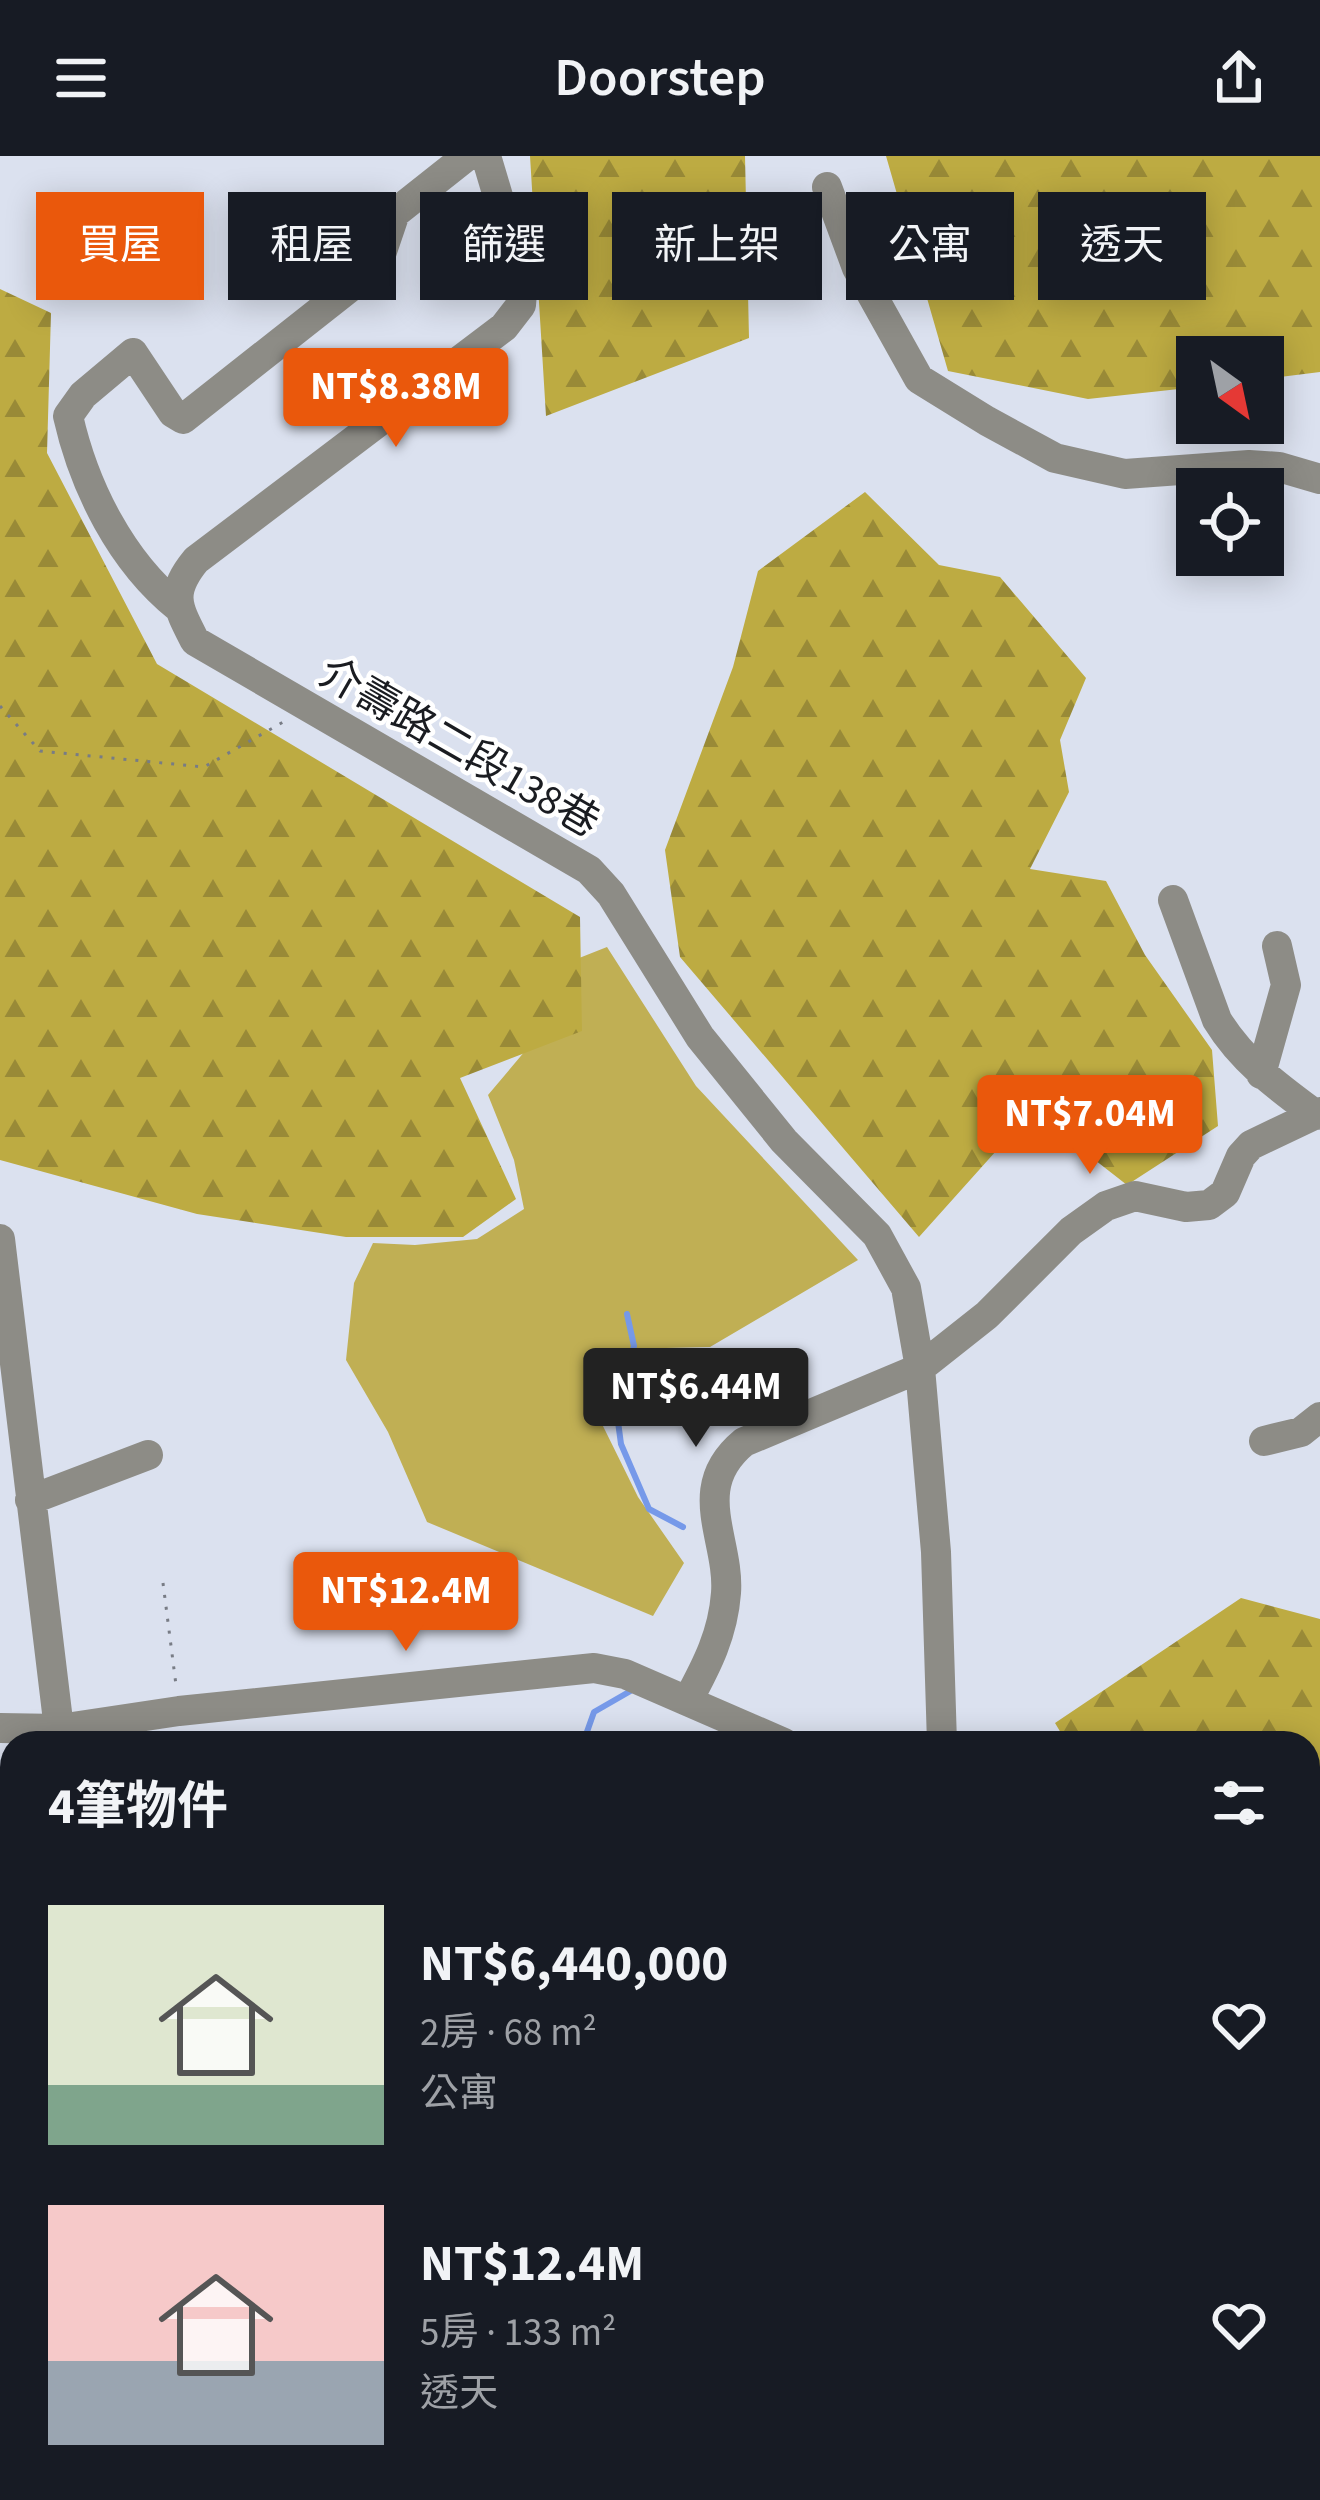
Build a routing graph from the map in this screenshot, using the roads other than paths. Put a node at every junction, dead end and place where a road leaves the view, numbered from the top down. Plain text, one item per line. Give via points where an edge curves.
1 (467, 156) edge
2 (486, 156) edge
3 (827, 187) dead end
4 (1320, 479) edge
5 (178, 607) junction
6 (1172, 900) dead end
7 (1276, 946) dead end
8 (1261, 1074) junction
9 (1318, 1114) edge
10 (0, 1239) edge
11 (920, 1368) junction
12 (1320, 1418) edge
13 (1264, 1442) dead end
14 (148, 1455) dead end
15 (30, 1500) junction
16 (688, 1700) junction
17 (0, 1729) edge
18 (59, 1729) junction
19 (757, 1731) edge
20 (942, 1731) edge

1 - 5 street, 介壽路二段138巷 via 395,213 377,266 183,419 133,353 68,416 77,454 130,559
2 - 5 street via 523,280 521,305 504,327 196,560 179,580
3 - 4 street via 856,268 919,379 987,421 1055,458 1125,474 1249,465
5 - 11 street, 介壽路二段138巷 via 195,641 589,870 700,1037 784,1141 877,1235 906,1288
6 - 8 street via 1217,1020
7 - 8 street via 1286,985
8 - 9 street
9 - 11 street via 1251,1145 1225,1193 1209,1205 1135,1196 1089,1216
10 - 15 street
11 - 16 street via 733,1450 712,1510 725,1604 714,1653
11 - 20 street, 介壽路二段138巷
12 - 13 street
14 - 15 street
15 - 18 street
16 - 18 street via 594,1668
16 - 19 street
17 - 18 street

